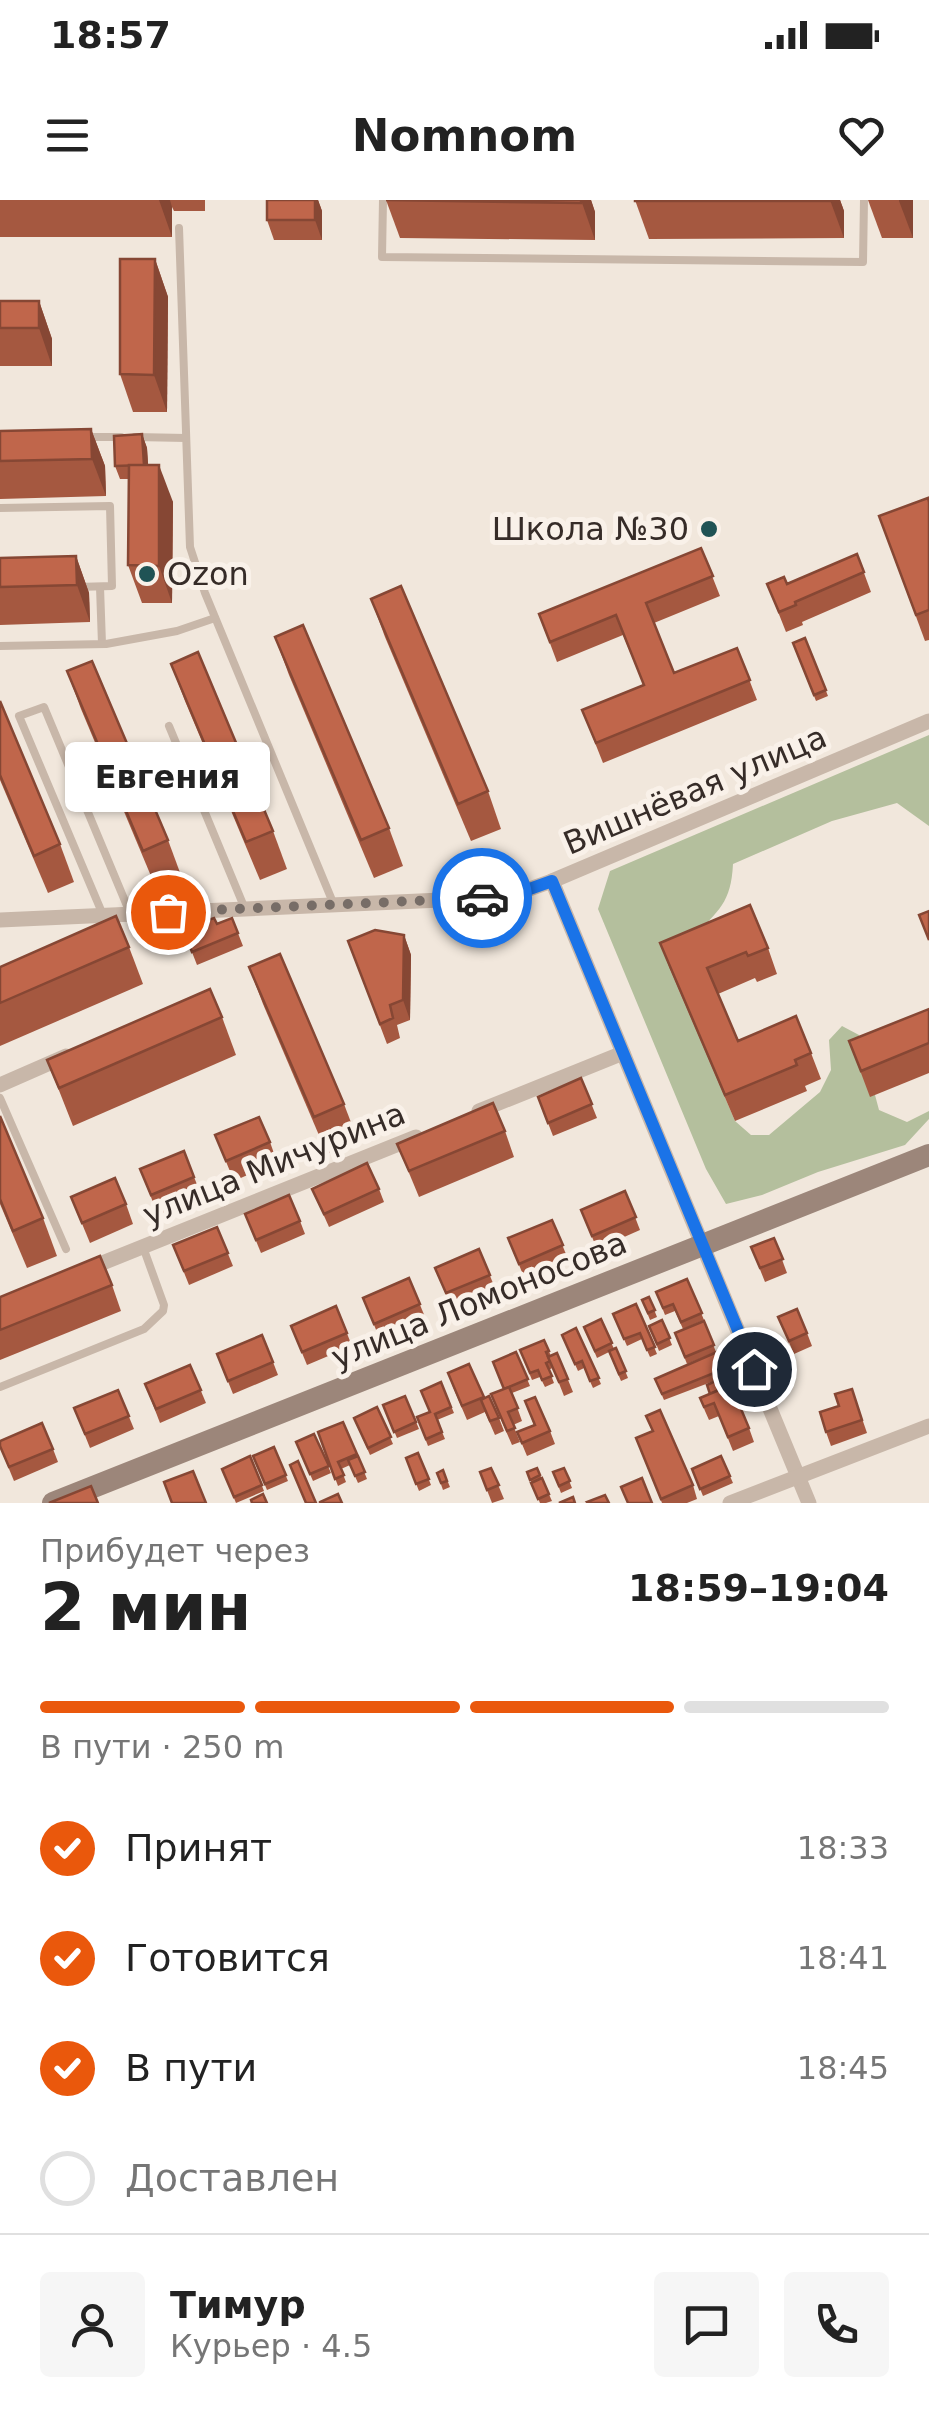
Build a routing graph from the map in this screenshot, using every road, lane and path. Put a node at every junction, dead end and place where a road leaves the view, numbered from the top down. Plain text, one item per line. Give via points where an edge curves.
1 (382, 200) edge
2 (864, 200) edge
3 (178, 228) dead end
4 (74, 436) edge
5 (186, 438) junction
6 (0, 508) edge
7 (100, 586) junction
8 (67, 587) edge
9 (215, 618) junction
10 (102, 644) junction
11 (0, 646) edge
12 (929, 721) edge
13 (169, 726) dead end
14 (552, 881) junction
15 (334, 905) junction
16 (245, 909) junction
17 (130, 914) junction
18 (97, 915) junction
19 (0, 920) edge
20 (89, 935) edge
21 (84, 1049) edge
22 (623, 1053) junction
23 (0, 1085) edge
24 (0, 1098) edge
25 (457, 1120) edge
26 (438, 1128) edge
27 (929, 1155) edge
28 (703, 1246) junction
29 (143, 1247) junction
30 (66, 1249) dead end
31 (76, 1274) edge
32 (0, 1387) edge
33 (929, 1426) edge
34 (798, 1476) junction
35 (53, 1503) edge
36 (730, 1503) edge
37 (809, 1503) edge

1 - 2 lane via 382,257 863,262
3 - 5 lane
4 - 5 lane
5 - 9 lane via 190,547
6 - 7 lane via 110,506 112,586
7 - 8 lane
7 - 10 lane
9 - 10 lane
9 - 15 lane
10 - 11 lane
12 - 14 street, Вишнёвая улица
13 - 16 lane
14 - 15 street, Вишнёвая улица via 507,897
14 - 22 street
15 - 16 street, Вишнёвая улица
16 - 17 street, Вишнёвая улица
17 - 18 street, Вишнёвая улица
17 - 18 lane via 44,707 19,716
18 - 19 street, Вишнёвая улица
18 - 20 lane
21 - 23 street
22 - 25 street, улица Мичурина
22 - 28 street
24 - 30 lane
26 - 29 street, улица Мичурина
27 - 28 street, улица Ломоносова
28 - 34 street
28 - 35 street, улица Ломоносова
29 - 31 street, улица Мичурина
29 - 32 lane via 163,1311 144,1329
33 - 34 street
34 - 36 street
34 - 37 street

